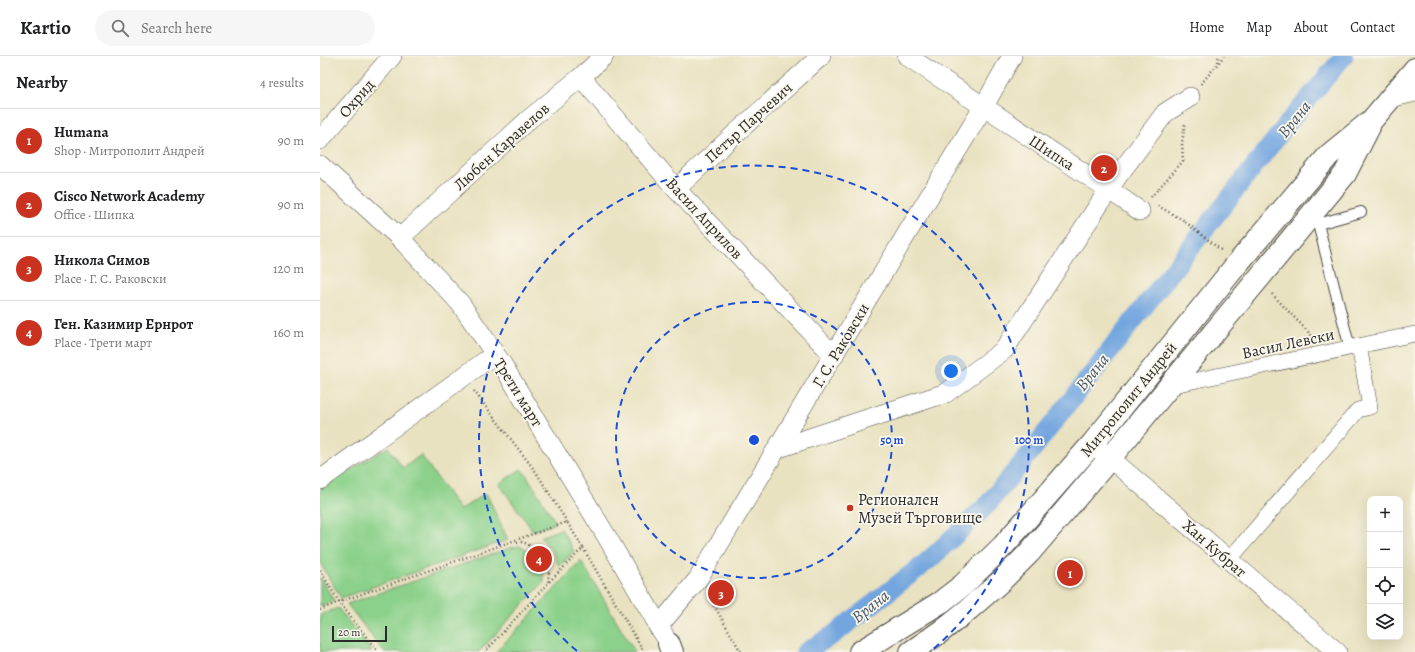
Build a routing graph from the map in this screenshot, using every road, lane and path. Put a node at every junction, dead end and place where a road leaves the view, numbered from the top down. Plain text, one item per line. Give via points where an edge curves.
1 (392, 56) edge
2 (604, 56) edge
3 (821, 56) edge
4 (907, 56) edge
5 (1012, 56) edge
6 (1219, 56) edge
7 (1224, 56) edge
8 (1217, 63) junction
9 (1415, 68) edge
10 (581, 76) junction
11 (1415, 92) edge
12 (1190, 97) junction
13 (1390, 98) junction
14 (984, 106) junction
15 (1372, 120) junction
16 (320, 140) edge
17 (320, 165) edge
18 (676, 189) junction
19 (1108, 189) junction
20 (1140, 212) joint
21 (1361, 212) dead end
22 (1183, 220) dead end
23 (1314, 220) junction
24 (400, 238) junction
25 (1216, 246) dead end
26 (1257, 279) junction
27 (1415, 334) edge
28 (1355, 347) junction
29 (1328, 353) junction
30 (495, 354) junction
31 (834, 356) junction
32 (1169, 386) junction
33 (473, 390) dead end
34 (1093, 443) junction
35 (779, 448) junction
36 (1110, 458) junction
37 (320, 480) edge
38 (567, 522) junction
39 (509, 543) junction
40 (583, 548) junction
41 (1229, 560) junction
42 (320, 570) edge
43 (698, 579) junction
44 (548, 584) junction
45 (339, 602) junction
46 (320, 610) edge
47 (668, 644) edge
48 (378, 652) edge
49 (485, 652) edge
50 (644, 652) edge
51 (741, 652) edge
52 (860, 652) edge
53 (911, 652) edge
54 (1337, 652) edge

1 - 16 street, Охрид
2 - 10 street, Любен Каравелов
3 - 18 street, Петър Парчевич
4 - 14 street, Шипка
5 - 14 street, Г. С. Раковски
6 - 8 path
7 - 8 path
8 - 12 path
9 - 13 main road, Митрополит Андрей
10 - 18 street, Васил Априлов
10 - 24 street, Любен Каравелов via 528,120
11 - 13 street
12 - 19 street via 1165,113
12 - 20 path via 1182,143 1183,161 1154,192
13 - 15 main road, Митрополит Андрей
14 - 19 street, Шипка
14 - 31 street, Г. С. Раковски
15 - 23 main road, Митрополит Андрей via 1345,174
15 - 34 main road, Митрополит Андрей via 1329,155 1237,264
17 - 24 street, Трети март
18 - 31 street, Васил Априлов
19 - 20 street, Шипка
19 - 35 street via 1004,350 946,392
21 - 23 lane
22 - 25 path
23 - 26 main road, Митрополит Андрей
23 - 28 lane
24 - 30 street, Трети март via 460,303
26 - 29 path
26 - 32 main road, Митрополит Андрей
27 - 28 street, Васил Левски
28 - 29 street, Васил Левски
28 - 41 street via 1370,407 1358,410
29 - 32 street, Васил Левски
30 - 37 street
30 - 47 street, Трети март via 607,537
31 - 35 street, Г. С. Раковски
32 - 36 main road, Митрополит Андрей
33 - 38 path via 536,472
34 - 36 street, Хан Кубрат
34 - 52 main road, Митрополит Андрей via 1003,546 963,585 941,602
35 - 43 street, Г. С. Раковски
36 - 41 street, Хан Кубрат
36 - 53 main road, Митрополит Андрей via 1000,582 940,632
38 - 39 path
38 - 40 path
39 - 44 path via 520,541 532,546 542,556 549,569
39 - 45 path
40 - 44 path
40 - 50 path
41 - 54 street, Хан Кубрат
42 - 45 path
43 - 47 street, Г. С. Раковски
43 - 51 path
44 - 49 path
45 - 46 path
45 - 48 path

